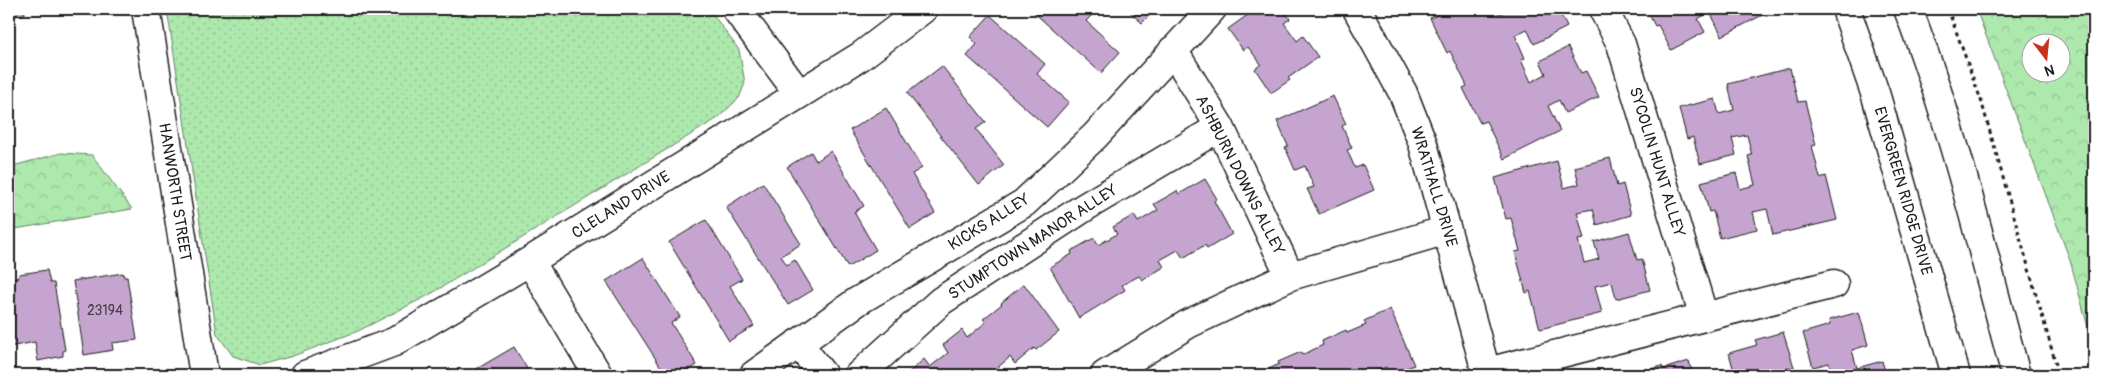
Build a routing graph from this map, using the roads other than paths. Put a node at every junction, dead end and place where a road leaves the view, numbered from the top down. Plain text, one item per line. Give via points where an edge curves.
1 (146, 9) edge
2 (736, 9) edge
3 (923, 9) edge
4 (1212, 9) edge
5 (1357, 9) edge
6 (1603, 9) edge
7 (1846, 9) edge
8 (1908, 9) edge
9 (1173, 50) junction
10 (799, 94) junction
11 (1220, 127) junction
12 (1447, 230) junction
13 (530, 261) junction
14 (1290, 276) junction
15 (1834, 284) dead end
16 (1704, 317) junction
17 (798, 343) junction
18 (1487, 374) edge
19 (204, 375) edge
20 (305, 375) edge
21 (598, 375) edge
22 (754, 375) edge
23 (823, 375) edge
24 (859, 375) edge
25 (1105, 375) edge
26 (1956, 375) edge
27 (2016, 375) edge

1 - 19 street, HANWORTH STREET
2 - 10 street
3 - 10 street, CLELAND DRIVE via 861,56
4 - 9 street, KICKS ALLEY
5 - 12 street, WRATHALL DRIVE via 1403,93 1423,144
6 - 16 street, SYCOLIN HUNT ALLEY via 1621,44
7 - 26 street, EVERGREEN RIDGE DRIVE via 1876,96
8 - 27 street via 1946,116
9 - 11 street, ASHBURN DOWNS ALLEY
9 - 17 street, KICKS ALLEY via 1095,136 1024,203 858,301
10 - 13 street, CLELAND DRIVE
11 - 14 street, ASHBURN DOWNS ALLEY
11 - 24 street, STUMPTOWN MANOR ALLEY via 1085,207 941,301
12 - 14 street
12 - 18 street, WRATHALL DRIVE
13 - 20 street, CLELAND DRIVE via 394,342
13 - 21 street
14 - 25 street via 1188,324
15 - 16 street
16 - 18 street
17 - 22 street, KICKS ALLEY
17 - 23 street

